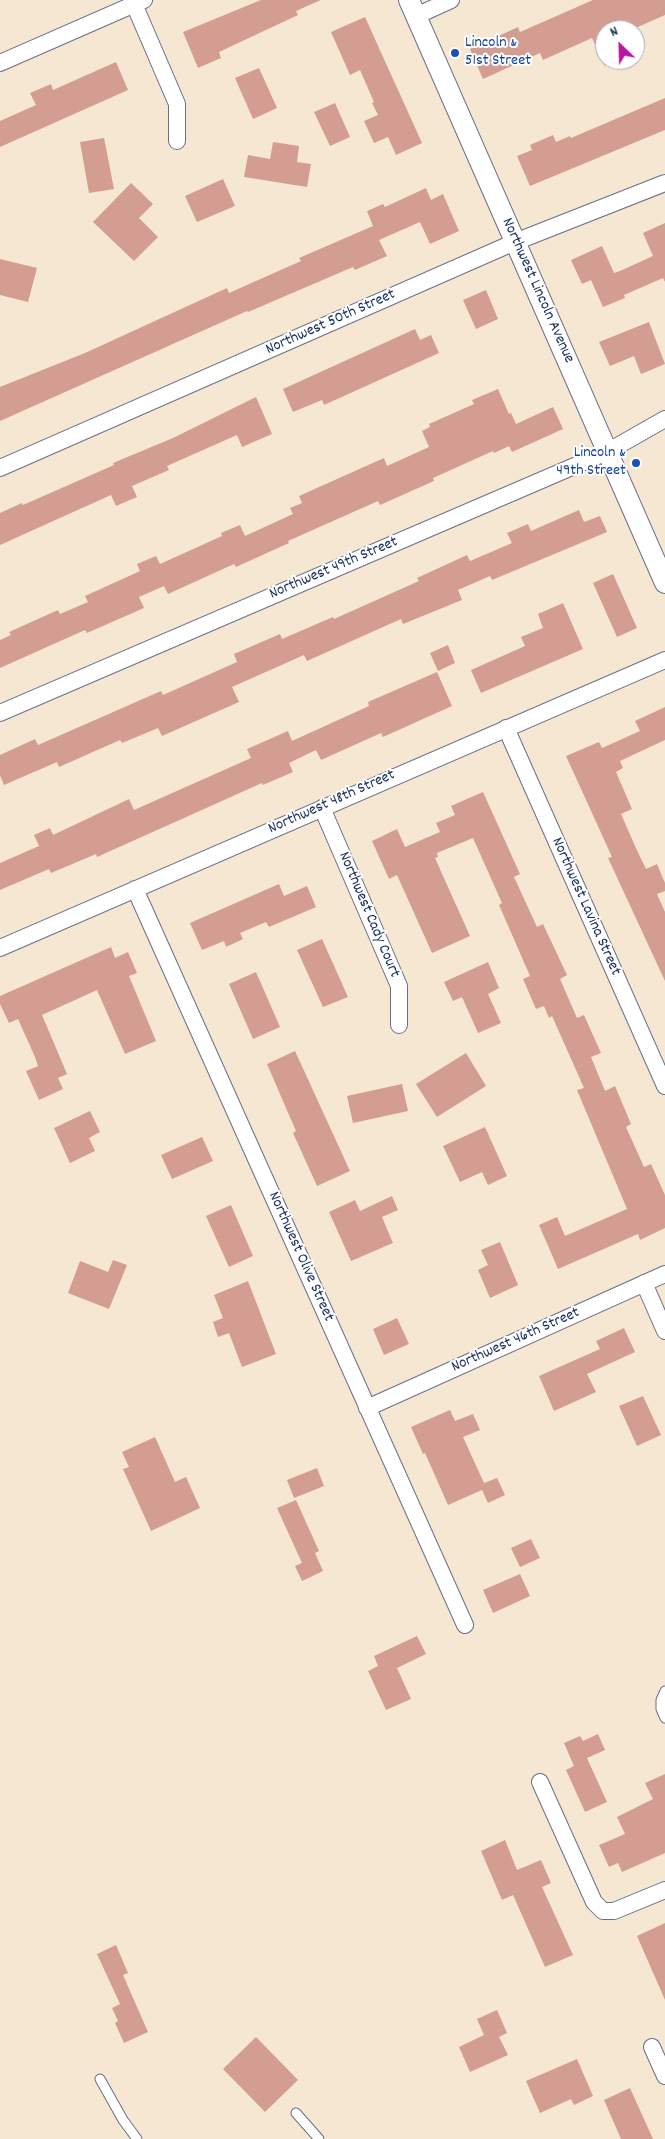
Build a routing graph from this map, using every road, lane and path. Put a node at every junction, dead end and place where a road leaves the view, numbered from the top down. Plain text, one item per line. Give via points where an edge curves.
1 (451, 0) edge
2 (139, 2) edge
3 (412, 8) edge
4 (0, 63) edge
5 (178, 141) dead end
6 (665, 183) edge
7 (515, 242) junction
8 (665, 419) edge
9 (607, 452) junction
10 (0, 468) edge
11 (665, 583) edge
12 (665, 660) edge
13 (0, 713) edge
14 (506, 728) junction
15 (322, 808) junction
16 (134, 889) junction
17 (0, 948) edge
18 (398, 1025) dead end
19 (665, 1086) edge
20 (665, 1274) edge
21 (644, 1283) junction
22 (665, 1331) edge
23 (367, 1408) junction
24 (465, 1625) dead end
25 (665, 1692) edge
26 (665, 1718) edge
27 (540, 1782) dead end
28 (665, 1890) edge
29 (652, 2047) dead end
30 (665, 2076) edge
31 (100, 2079) dead end
32 (296, 2113) dead end
33 (137, 2139) edge
34 (319, 2139) edge

1 - 3 street
2 - 4 street
2 - 5 street via 177,104
3 - 7 street, Northwest Lincoln Avenue
6 - 7 street, Northwest 50th Street
7 - 9 street, Northwest Lincoln Avenue
7 - 10 street, Northwest 50th Street
8 - 9 street, Northwest 49th Street
9 - 11 street, Northwest Lincoln Avenue
9 - 13 street, Northwest 49th Street
12 - 14 street, Northwest 48th Street
14 - 15 street, Northwest 48th Street
14 - 19 street, Northwest Lavina Street
15 - 16 street, Northwest 48th Street
15 - 18 street, Northwest Cady Court via 399,986
16 - 17 street, Northwest 48th Street
16 - 23 street, Northwest Olive Street
20 - 21 street, Northwest 46th Street
21 - 22 street
21 - 23 street, Northwest 46th Street
23 - 24 street, Northwest Olive Street
25 - 26 lane via 661,1709
27 - 28 street via 594,1902 602,1911 614,1911
29 - 30 street
31 - 33 lane
32 - 34 lane

